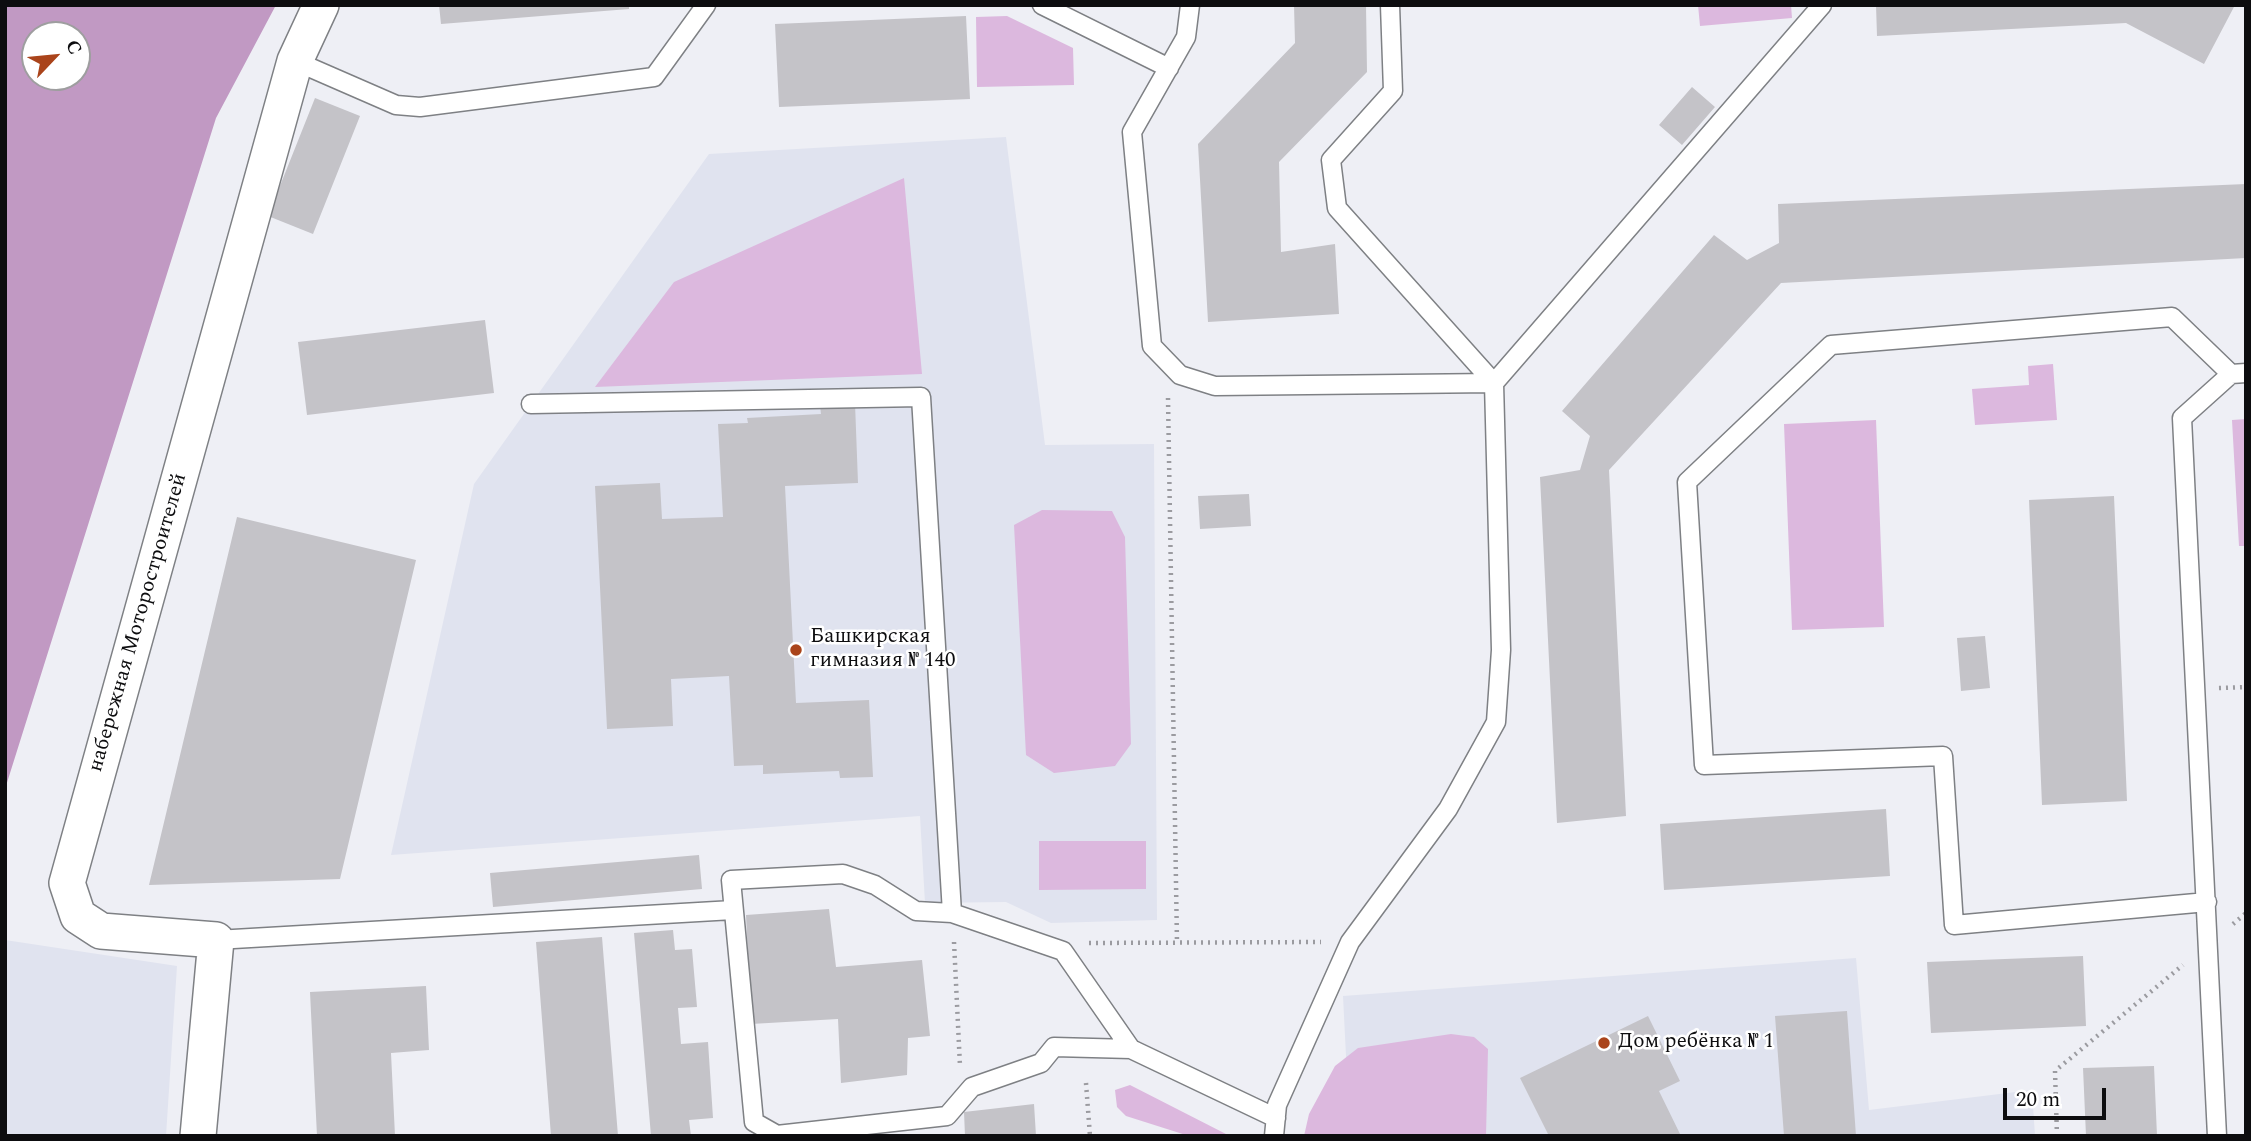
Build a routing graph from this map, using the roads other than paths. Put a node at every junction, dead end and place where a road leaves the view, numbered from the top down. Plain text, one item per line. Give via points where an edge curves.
1 (321, 5) edge
2 (706, 5) edge
3 (1042, 5) edge
4 (1190, 5) edge
5 (1390, 5) edge
6 (1822, 5) edge
7 (295, 61) junction
8 (1169, 68) junction
9 (2238, 374) edge
10 (1494, 383) junction
11 (531, 404) dead end
12 (2207, 902) junction
13 (733, 911) junction
14 (952, 913) junction
15 (216, 940) junction
16 (1131, 1049) junction
17 (1275, 1127) edge
18 (198, 1136) edge
19 (2217, 1136) edge

1 - 7 street, набережная Моторостроителей
2 - 7 lane via 654,77 420,107 396,105
3 - 8 lane
4 - 8 lane via 1186,37
5 - 10 lane via 1393,91 1331,160 1337,208
6 - 10 lane
7 - 15 street, набережная Моторостроителей via 67,883 78,916 101,931
8 - 10 lane via 1132,132 1152,346 1180,375 1215,386
9 - 12 lane via 2182,418
9 - 12 lane via 2172,317 1831,345 1687,482 1704,765 1943,755 1954,925
10 - 17 lane via 1501,650 1496,722 1448,810 1350,942 1277,1105
11 - 14 lane via 921,397
12 - 19 lane
13 - 14 lane via 730,880 843,874 876,885 916,911
13 - 15 lane
13 - 16 lane via 754,1122 777,1135 947,1116 972,1087 1041,1063 1054,1047
14 - 16 lane via 1063,951
15 - 18 street
16 - 17 lane

